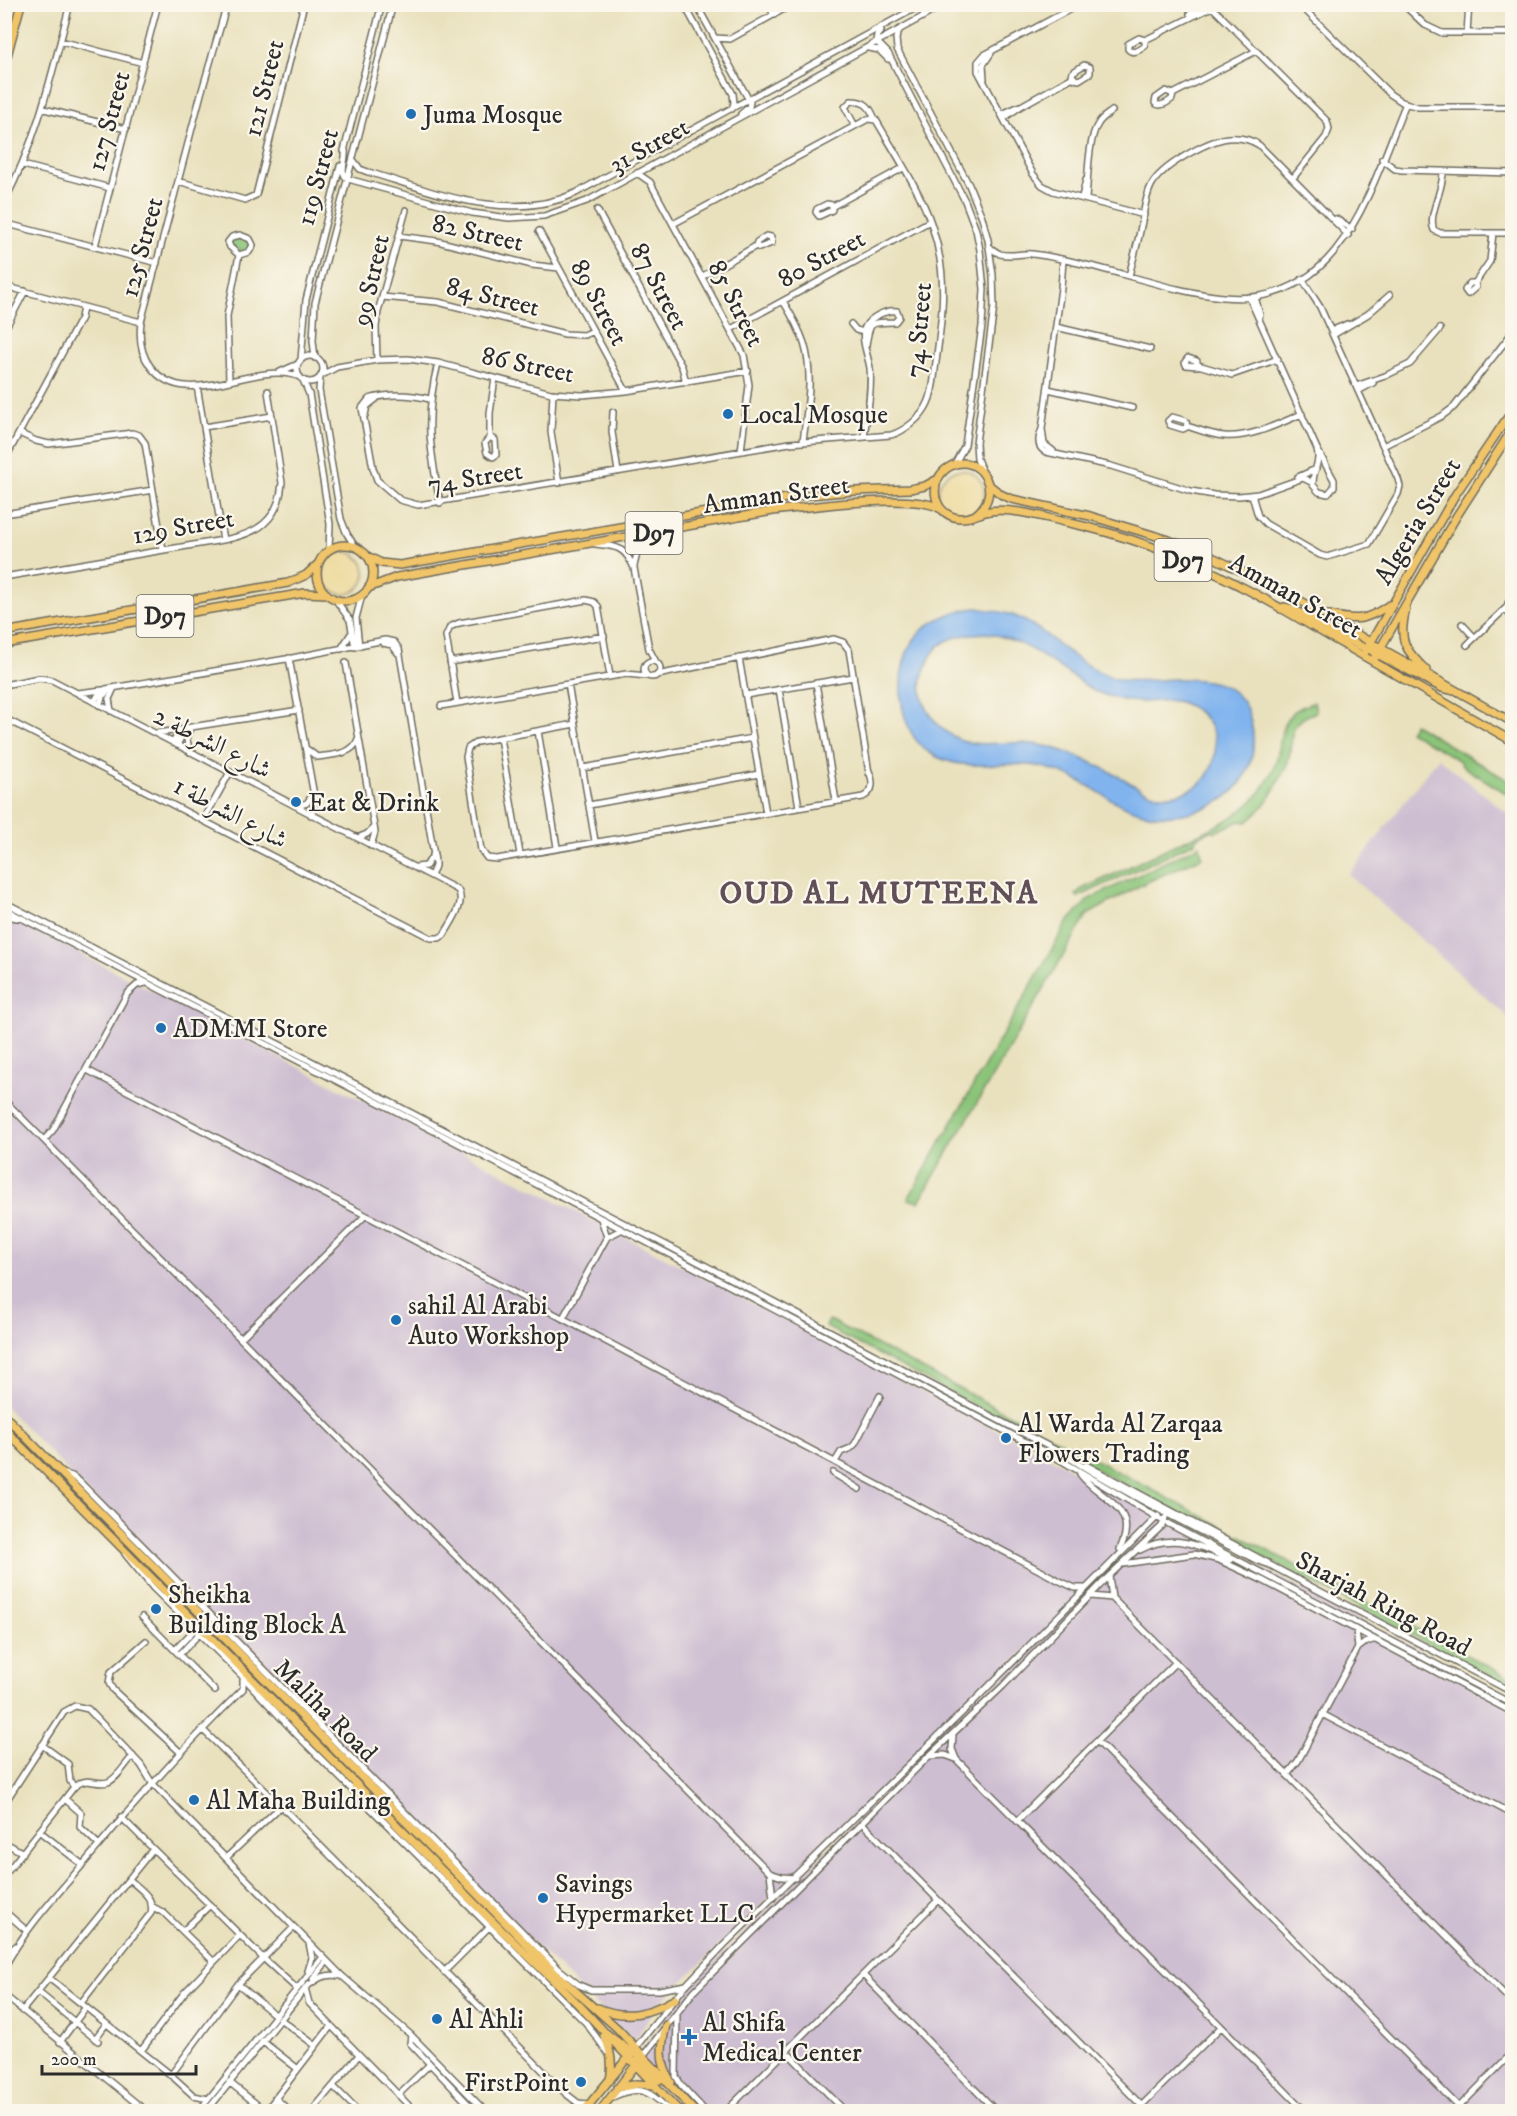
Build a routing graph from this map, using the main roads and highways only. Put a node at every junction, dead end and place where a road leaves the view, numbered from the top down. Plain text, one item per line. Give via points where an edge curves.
1 (9, 4) edge
2 (21, 4) edge
3 (4, 23) edge
4 (4, 67) edge
5 (1512, 411) edge
6 (1512, 430) edge
7 (938, 479) junction
8 (989, 485) junction
9 (942, 510) junction
10 (975, 515) junction
11 (367, 556) junction
12 (319, 563) junction
13 (368, 588) junction
14 (327, 594) junction
15 (1407, 602) junction
16 (1391, 604) junction
17 (1321, 613) junction
18 (4, 632) edge
19 (4, 645) edge
20 (1379, 650) junction
21 (1368, 653) junction
22 (1434, 678) junction
23 (1457, 691) junction
24 (1512, 722) edge
25 (1512, 741) edge
26 (4, 1416) edge
27 (6, 1431) edge
28 (250, 1655) road end
29 (251, 1664) junction
30 (298, 1736) road end
31 (309, 1737) junction
32 (355, 1782) junction
33 (357, 1795) road end
34 (675, 1999) road end
35 (592, 2005) junction
36 (666, 2025) road end
37 (602, 2031) junction
38 (632, 2053) junction
39 (639, 2061) junction
40 (610, 2081) junction
41 (653, 2085) junction
42 (618, 2088) junction
43 (678, 2094) junction
44 (588, 2106) edge
45 (599, 2112) edge
46 (680, 2112) edge
47 (693, 2112) edge

1 - 3 main road
2 - 4 main road
5 - 16 main road, Algeria Street via 1455,495
6 - 15 main road, Algeria Street via 1468,496
7 - 8 main road via 954,465 972,466 982,472
7 - 9 main road via 935,491
7 - 11 main road, Amman Street / D97 via 917,488 799,496 400,565 381,563
8 - 10 main road via 985,506
8 - 17 main road, Amman Street / D97 via 1012,499 1090,516 1182,544
9 - 10 main road via 954,517
9 - 13 main road, Amman Street / D97 via 919,502 865,502 773,512 397,577
10 - 21 main road, Amman Street / D97 via 1008,511 1071,523 1154,548 1240,586
11 - 12 main road via 345,545 329,550
11 - 13 main road via 373,575
12 - 14 main road via 319,583
12 - 18 main road, D97 via 302,578 283,584
13 - 14 main road via 352,600
14 - 19 main road, D97 via 305,593
15 - 20 main road, Algeria Street
15 - 22 main road via 1403,641
16 - 17 main road via 1361,619
16 - 21 main road, Algeria Street
17 - 21 main road, Amman Street / D97
20 - 21 main road, Algeria Street
20 - 21 main road
20 - 22 main road, Amman Street
20 - 23 main road via 1442,688
21 - 25 main road, Amman Street / D97
22 - 23 main road, Amman Street
23 - 24 main road, Amman Street
26 - 29 main road, Maliha Road
27 - 31 main road, Maliha Road
28 - 29 main road
29 - 35 main road, Maliha Road via 554,1972
30 - 31 main road
31 - 32 main road, Maliha Road
32 - 33 main road
32 - 37 main road, Maliha Road
34 - 35 main road via 638,2015 618,2014
35 - 38 main road, Maliha Road
36 - 43 main road via 662,2062
37 - 38 main road
37 - 40 main road via 611,2058
38 - 39 main road, Maliha Road
38 - 39 main road, Maliha Road
38 - 40 main road
39 - 41 main road, Maliha Road
39 - 42 main road
39 - 43 main road, Maliha Road
39 - 47 main road
40 - 44 main road
41 - 42 main road
41 - 46 main road, Maliha Road
42 - 45 main road
43 - 47 main road, Maliha Road

